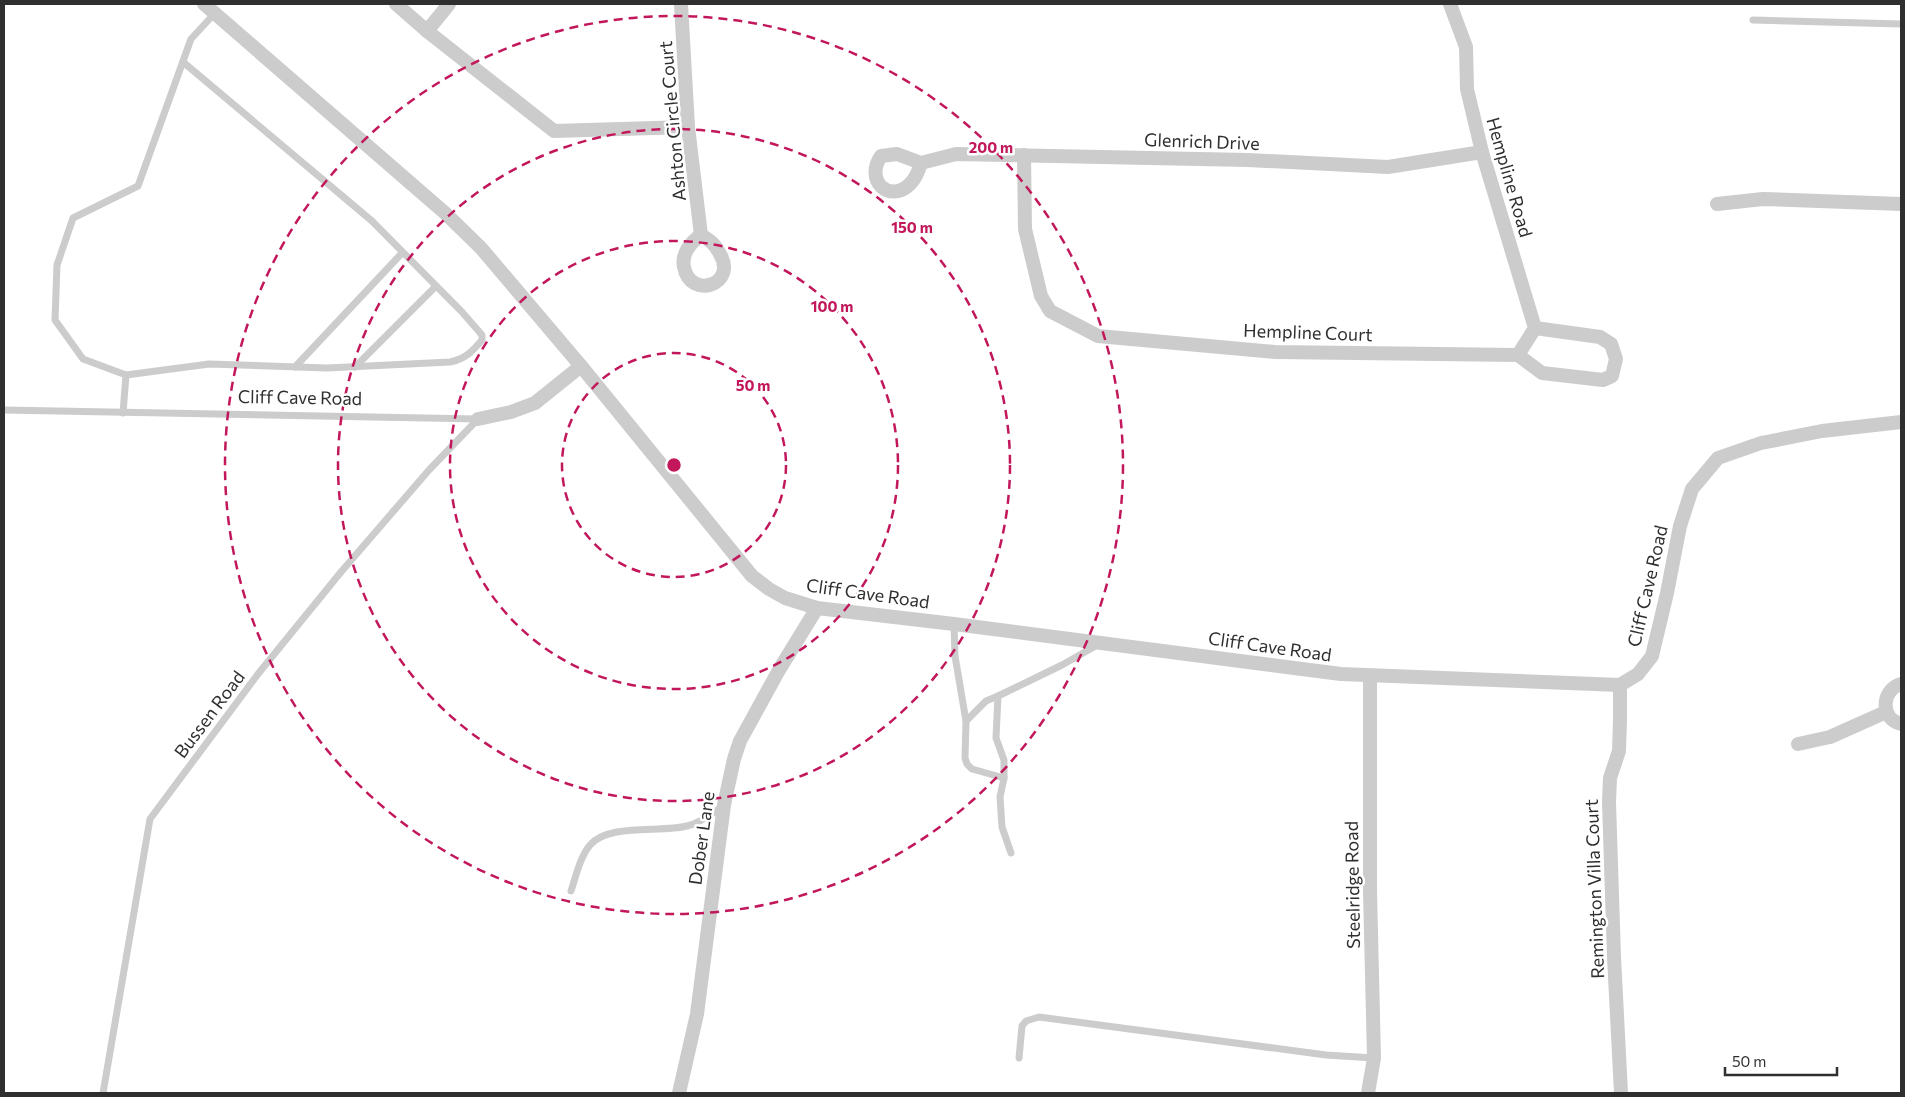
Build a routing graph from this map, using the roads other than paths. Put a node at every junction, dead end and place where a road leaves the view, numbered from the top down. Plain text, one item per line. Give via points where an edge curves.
1 (396, 4) edge
2 (449, 4) edge
3 (681, 4) edge
4 (1450, 4) edge
5 (209, 8) edge
6 (1752, 20) dead end
7 (1901, 24) edge
8 (427, 31) junction
9 (183, 62) junction
10 (688, 127) junction
11 (1482, 152) junction
12 (1024, 155) junction
13 (922, 163) dead end
14 (1717, 204) dead end
15 (1901, 204) edge
16 (701, 235) dead end
17 (402, 252) junction
18 (436, 286) junction
19 (1535, 328) junction
20 (1518, 355) junction
21 (581, 366) junction
22 (295, 367) junction
23 (356, 367) junction
24 (126, 375) junction
25 (4, 410) edge
26 (123, 412) junction
27 (478, 419) junction
28 (1901, 422) edge
29 (817, 608) junction
30 (954, 624) junction
31 (1102, 643) junction
32 (1370, 676) junction
33 (1901, 684) edge
34 (1620, 685) junction
35 (998, 696) junction
36 (1886, 712) junction
37 (966, 721) junction
38 (1901, 724) edge
39 (1798, 744) dead end
40 (1004, 778) junction
41 (724, 805) junction
42 (1011, 853) dead end
43 (571, 891) dead end
44 (1019, 1058) dead end
45 (1374, 1058) junction
46 (102, 1093) edge
47 (678, 1093) edge
48 (1368, 1093) edge
49 (1621, 1093) edge

1 - 8 street
2 - 8 street
3 - 10 street, Ashton Circle Court
4 - 11 street, Hempline Road via 1466,47 1467,89
5 - 9 lane
5 - 21 street, Cliff Cave Road via 445,212 481,248
6 - 7 lane
8 - 10 street via 554,131
9 - 17 lane via 372,221
9 - 24 lane via 138,186 73,218 57,265 55,320 83,359
10 - 16 street, Ashton Circle Court
11 - 12 street, Glenrich Drive via 1388,167
11 - 19 street, Hempline Road
12 - 13 street, Glenrich Drive via 956,154
12 - 20 street, Hempline Court via 1025,229 1041,296 1050,311 1098,336 1275,352
14 - 15 street via 1763,199
17 - 18 lane
17 - 22 lane
18 - 23 lane
18 - 23 lane via 482,335 474,350 460,360 450,362
19 - 20 street
19 - 20 street via 1600,338 1611,344 1616,359 1612,376 1603,380 1542,373
21 - 27 street, Cliff Cave Road via 535,403
21 - 29 street, Cliff Cave Road via 752,576 785,598
22 - 23 lane
22 - 24 lane via 209,364
24 - 26 lane
25 - 26 lane, Cliff Cave Road
26 - 27 lane, Cliff Cave Road
27 - 46 lane, Bussen Road via 429,470 335,579 258,674 150,819
28 - 34 street, Cliff Cave Road via 1822,431 1761,443 1718,458 1692,489 1680,526 1652,656 1638,674
29 - 30 street, Cliff Cave Road
29 - 41 street, Dober Lane via 740,741
30 - 31 street, Cliff Cave Road
30 - 37 lane via 955,656
31 - 32 street, Cliff Cave Road
31 - 35 lane
32 - 34 street, Cliff Cave Road
32 - 45 street, Steelridge Road
33 - 36 street via 1886,696
34 - 49 street, Remington Villa Court via 1619,750 1610,778 1609,802
35 - 37 lane via 986,701
35 - 40 lane via 996,738 1004,760
36 - 38 street
36 - 39 street via 1830,737
37 - 40 lane via 965,758 968,764 972,769
40 - 42 lane via 1000,797 1002,827
41 - 43 lane via 689,826 602,837 590,845 582,857
41 - 47 street, Dober Lane via 697,1014
44 - 45 lane via 1022,1026 1026,1021 1039,1018 1326,1055
45 - 48 street, Steelridge Road

